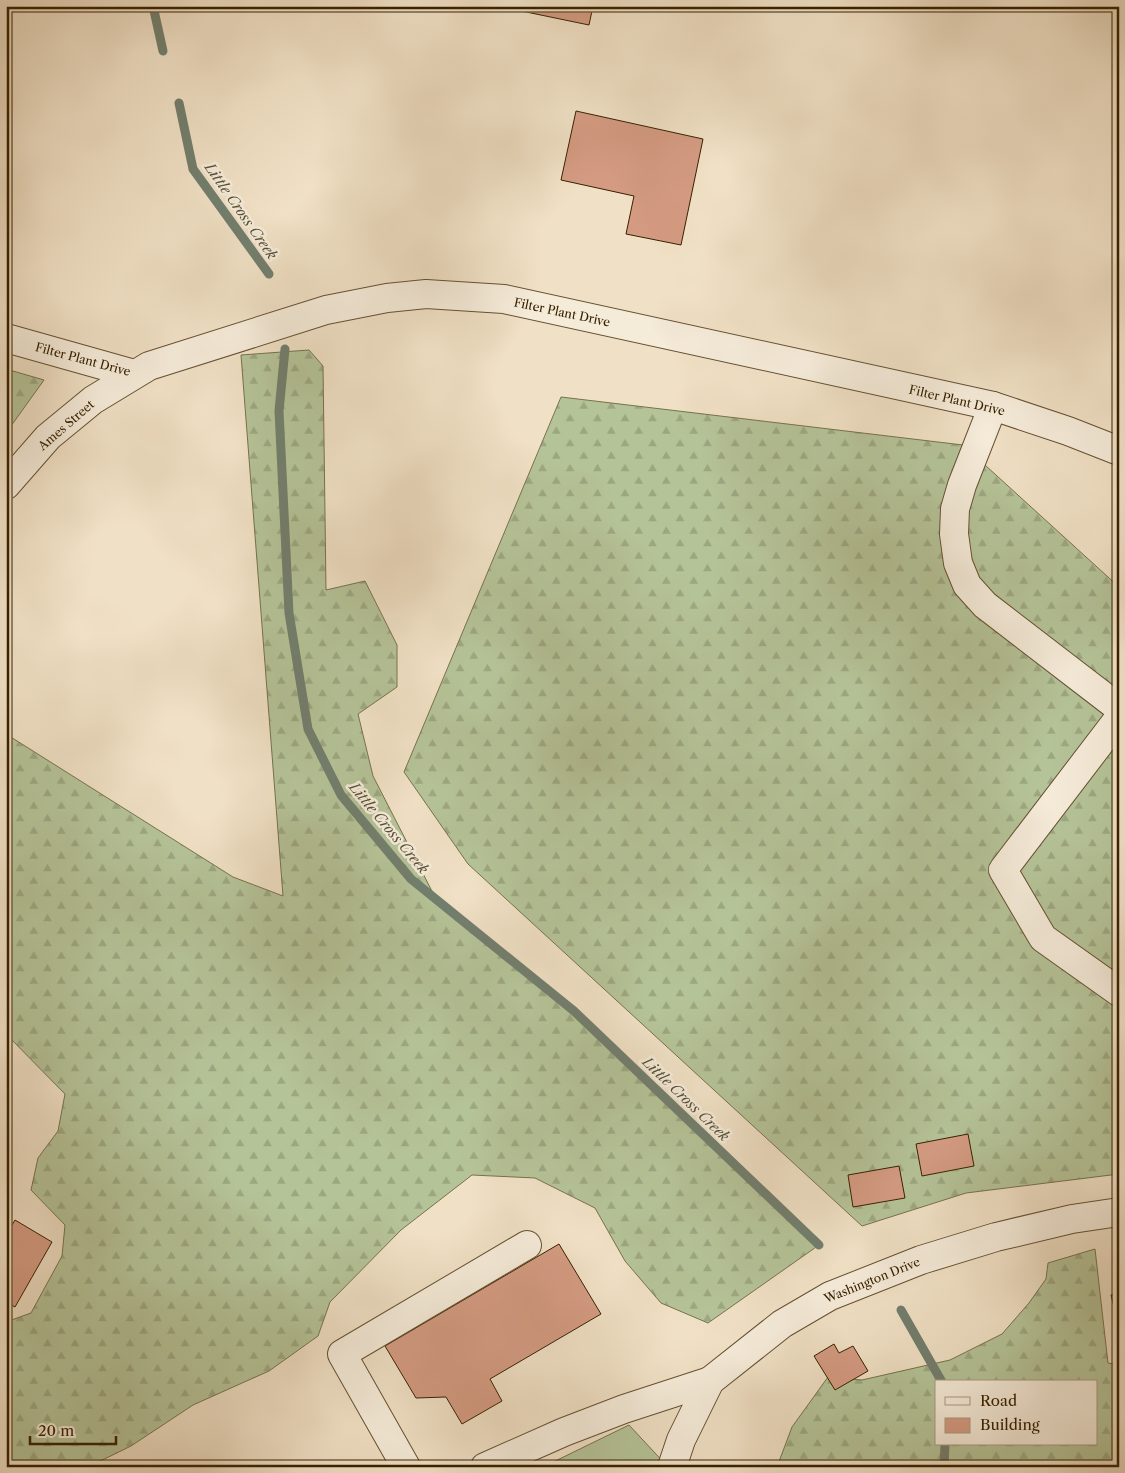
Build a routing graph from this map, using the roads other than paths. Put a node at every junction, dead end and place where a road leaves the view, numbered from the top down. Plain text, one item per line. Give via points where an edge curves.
1 (6, 338) edge
2 (134, 374) junction
3 (993, 406) junction
4 (1119, 451) edge
5 (6, 485) edge
6 (1119, 708) edge
7 (1119, 718) edge
8 (1119, 992) edge
9 (1119, 1212) edge
10 (527, 1245) dead end
11 (710, 1381) junction
12 (406, 1467) edge
13 (485, 1467) edge
14 (672, 1467) edge

1 - 2 street, Filter Plant Drive
2 - 3 street, Filter Plant Drive via 149,366 326,310 426,294 504,299
2 - 5 street, Ames Street via 93,400 48,437
3 - 4 street, Filter Plant Drive
3 - 6 street via 955,509 958,563 967,585 985,605
7 - 8 street via 1003,870 1043,938
9 - 11 street, Washington Drive via 1072,1219 996,1237 921,1260 830,1296 782,1324
10 - 12 street via 342,1354
11 - 13 street via 624,1409
11 - 14 street, Washington Drive via 681,1440

